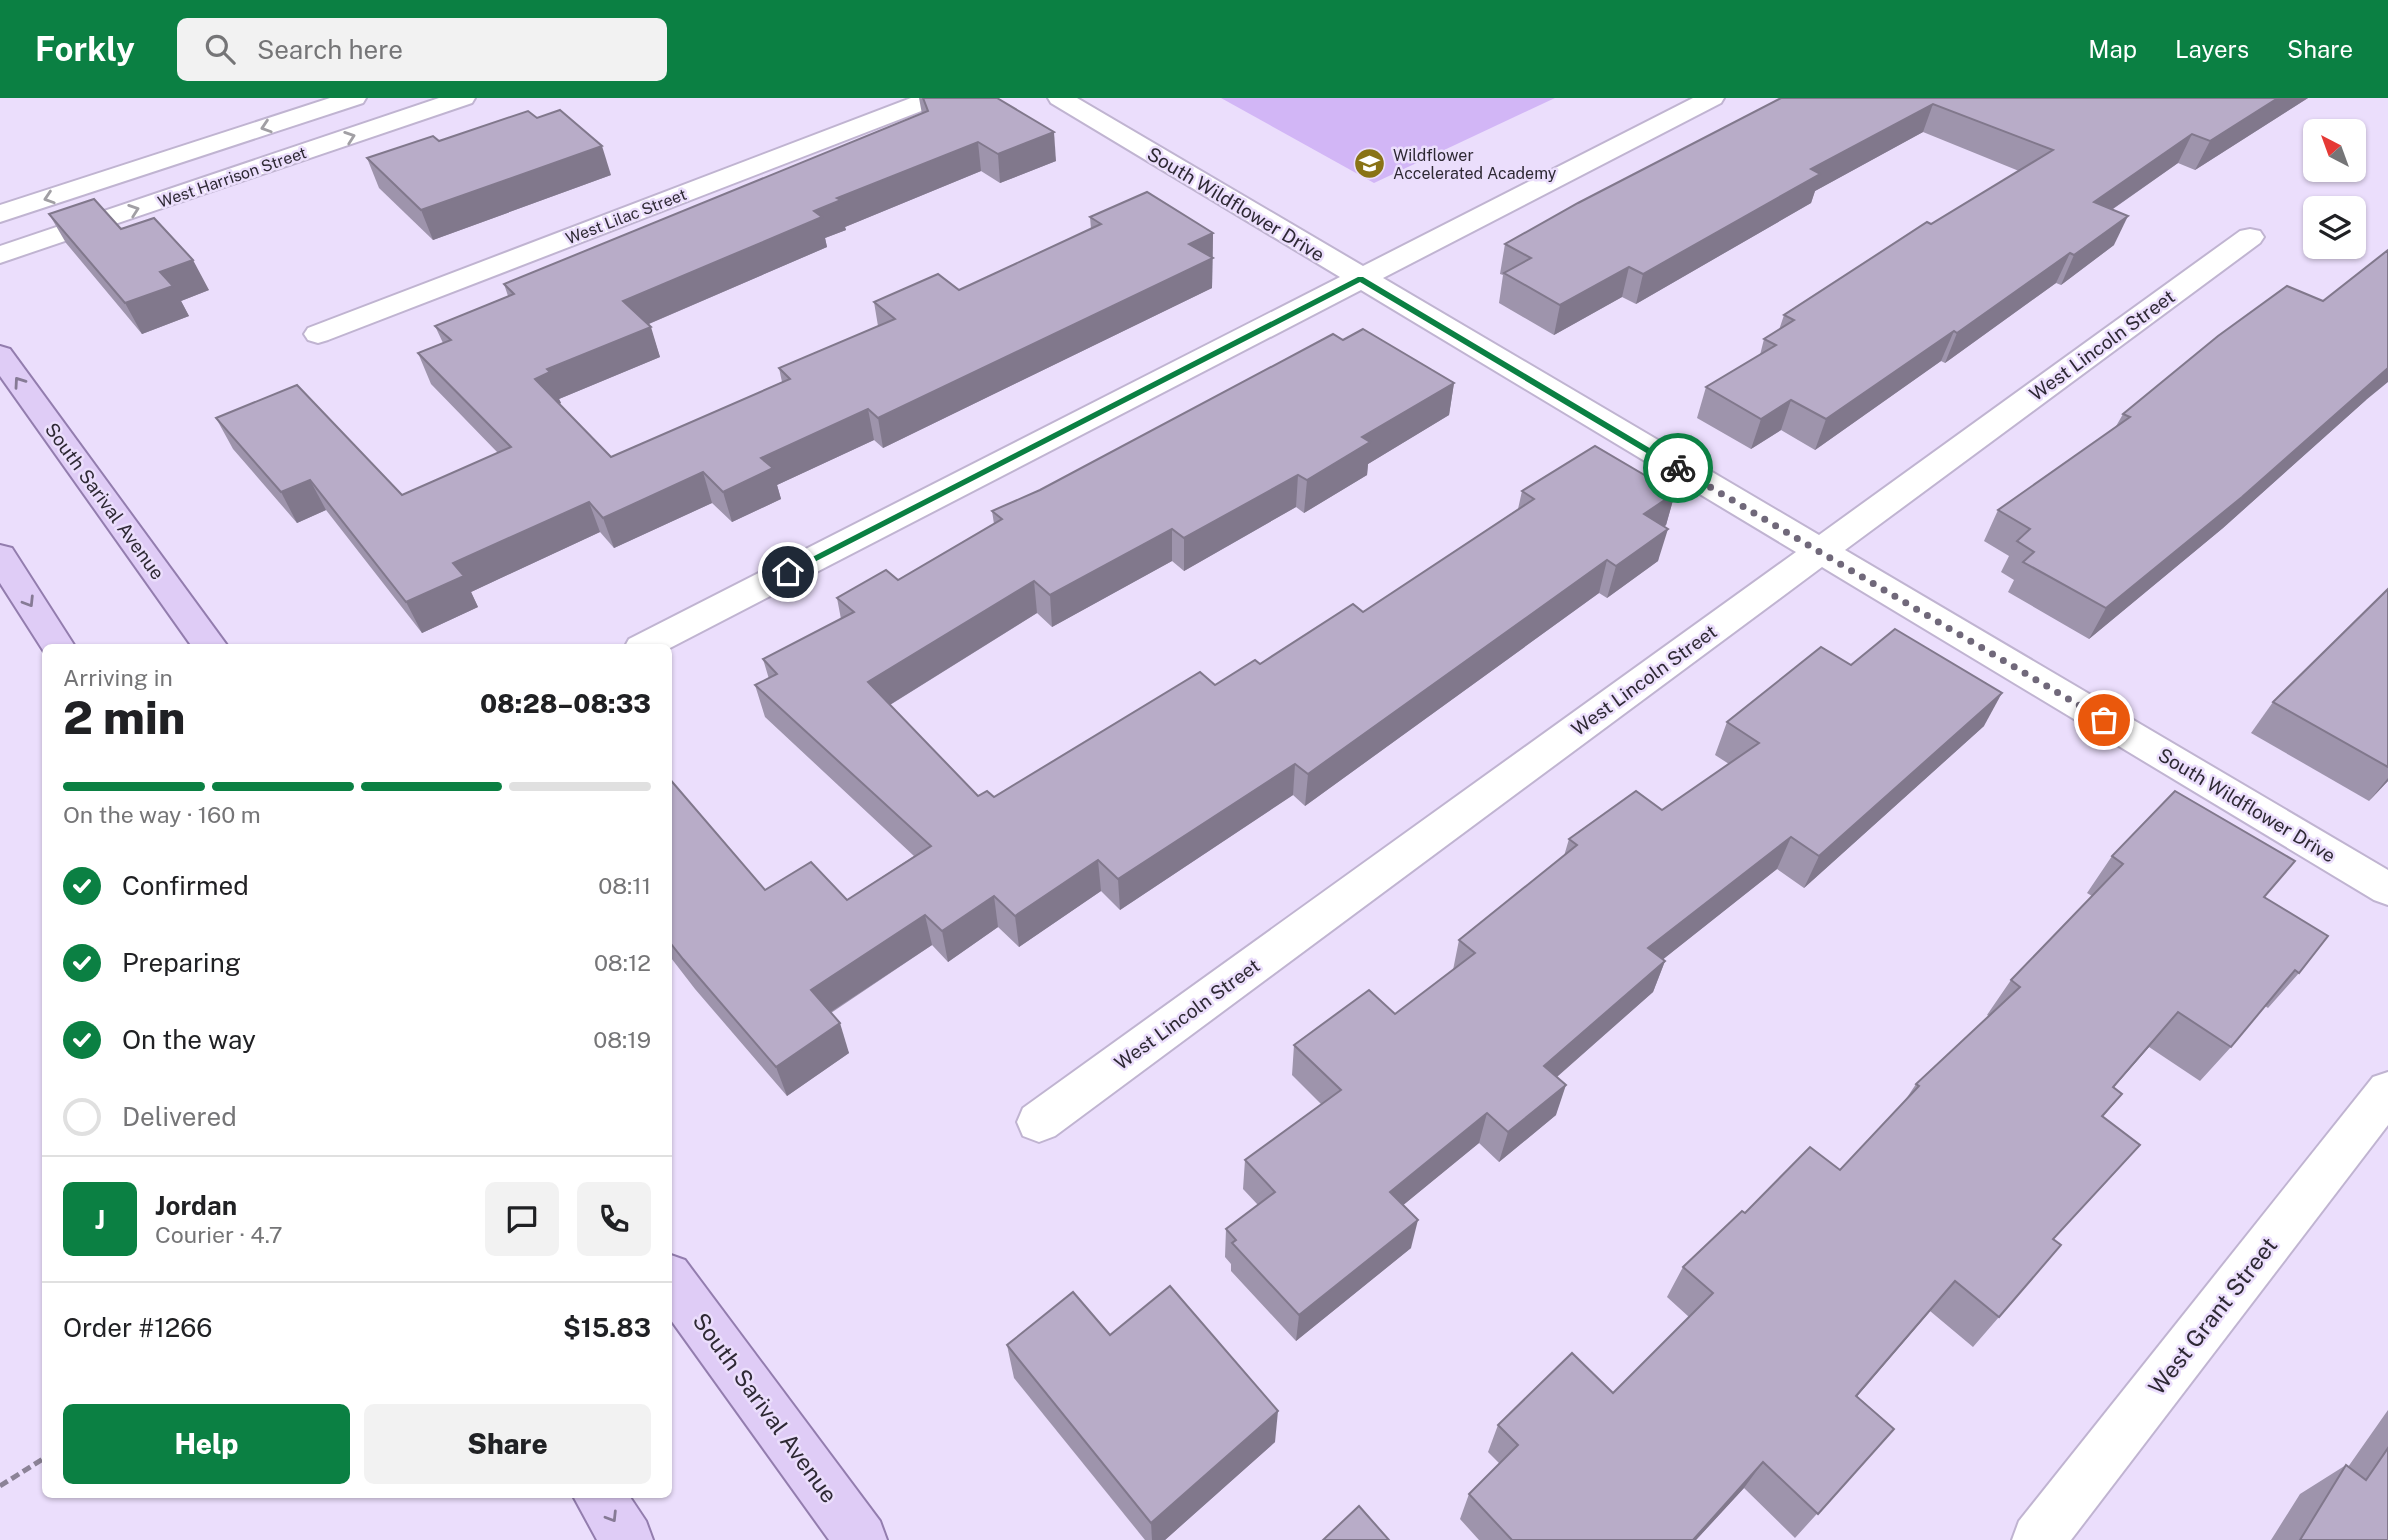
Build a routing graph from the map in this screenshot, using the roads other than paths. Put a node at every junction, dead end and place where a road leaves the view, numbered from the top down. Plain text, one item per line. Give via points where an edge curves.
1 (354, 98) edge
2 (463, 98) edge
3 (933, 98) edge
4 (1060, 98) edge
5 (1712, 98) edge
6 (0, 214) edge
7 (2250, 237) dead end
8 (0, 255) edge
9 (1360, 279) junction
10 (318, 334) dead end
11 (0, 355) edge
12 (1819, 552) junction
13 (0, 555) edge
14 (56, 644) edge
15 (209, 644) edge
16 (649, 644) edge
17 (2388, 889) edge
18 (2388, 1091) edge
19 (1039, 1122) dead end
20 (672, 1281) edge
21 (601, 1498) edge
22 (627, 1540) edge
23 (861, 1540) edge
24 (2038, 1540) edge

1 -> 6 street, West Harrison Street
8 -> 2 street, West Harrison Street
3 - 10 street, West Lilac Street
4 - 9 street, South Wildflower Drive
5 - 9 street
7 - 12 street, West Lincoln Street
9 - 12 street, South Wildflower Drive
9 - 16 street
15 -> 11 main road, South Sarival Avenue
12 - 17 street, South Wildflower Drive
12 - 19 street, West Lincoln Street
13 -> 14 main road
18 - 24 street, West Grant Street
20 - 23 main road, South Sarival Avenue
21 -> 22 main road

